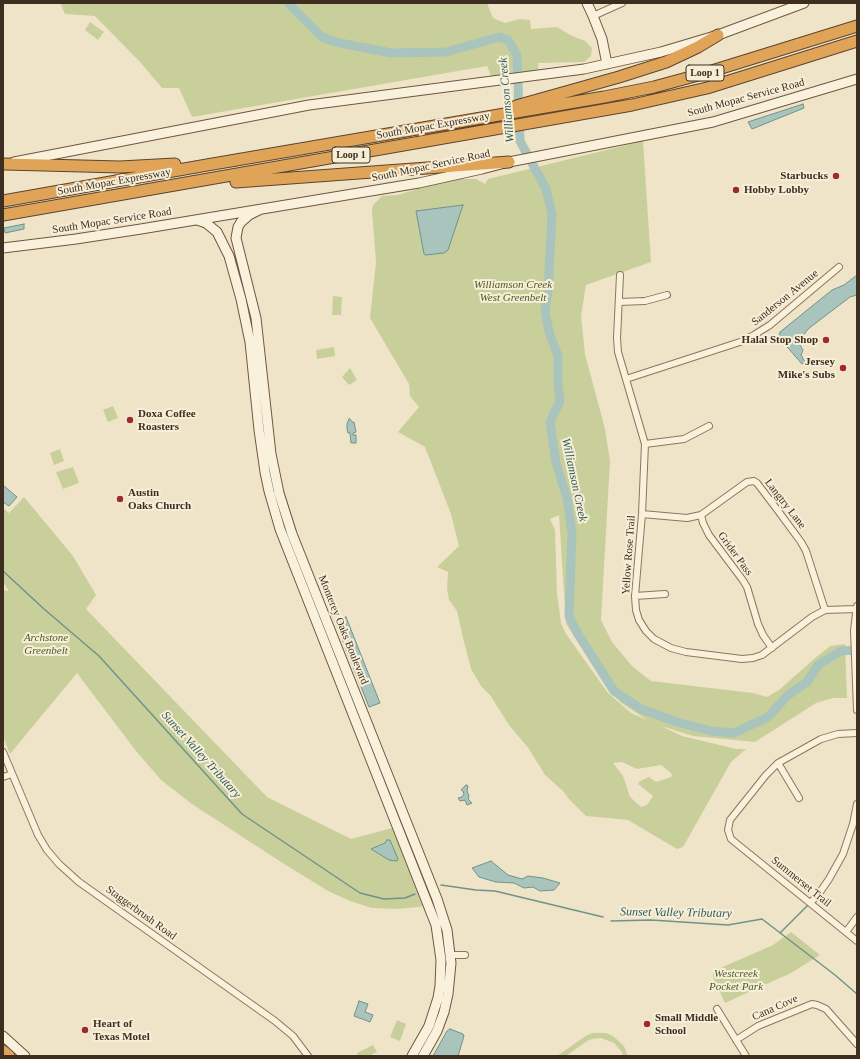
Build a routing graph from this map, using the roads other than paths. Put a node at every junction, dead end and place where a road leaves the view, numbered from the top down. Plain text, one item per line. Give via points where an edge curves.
1 (587, 3) edge
2 (622, 3) edge
3 (804, 3) edge
4 (594, 16) junction
5 (857, 26) edge
6 (718, 35) junction
7 (857, 41) edge
8 (607, 64) junction
9 (857, 79) edge
10 (549, 102) junction
11 (509, 162) junction
12 (4, 164) edge
13 (207, 165) junction
14 (201, 181) junction
15 (3, 201) edge
16 (259, 210) junction
17 (27, 212) junction
18 (3, 215) edge
19 (197, 220) junction
20 (3, 222) edge
21 (3, 248) edge
22 (839, 267) dead end
23 (620, 275) dead end
24 (667, 296) dead end
25 (619, 302) junction
26 (626, 379) junction
27 (709, 426) dead end
28 (645, 444) junction
29 (642, 514) junction
30 (701, 515) junction
31 (665, 594) dead end
32 (635, 596) junction
33 (857, 608) edge
34 (825, 610) junction
35 (772, 648) junction
36 (857, 710) edge
37 (857, 733) edge
38 (3, 752) edge
39 (778, 763) junction
40 (12, 774) junction
41 (3, 778) edge
42 (799, 798) dead end
43 (857, 804) edge
44 (810, 903) junction
45 (857, 917) edge
46 (846, 932) junction
47 (857, 941) edge
48 (450, 955) junction
49 (465, 955) dead end
50 (717, 1009) dead end
51 (3, 1036) edge
52 (736, 1040) junction
53 (857, 1044) edge
54 (3, 1051) edge
55 (9, 1056) edge
56 (25, 1056) edge
57 (308, 1056) edge
58 (412, 1056) edge
59 (423, 1056) edge
60 (746, 1056) edge

1 - 4 street
2 - 4 street
3 - 6 street
4 - 8 street
5 - 10 highway, Loop 1 via 676,81 604,98
6 - 8 street via 661,52
6 - 10 highway via 666,62
7 - 14 highway, South Mopac Expressway / Loop 1 via 706,88 632,106
8 - 12 street via 309,105
9 - 11 street, South Mopac Service Road via 713,122
10 - 13 highway, South Mopac Expressway / Loop 1 via 460,121
11 - 14 highway via 234,182
11 - 16 street, South Mopac Service Road via 419,183
12 - 13 highway via 120,167
13 - 15 highway, South Mopac Expressway / Loop 1
14 - 17 highway, South Mopac Expressway / Loop 1
16 - 19 street, South Mopac Service Road
16 - 48 street, Monterey Oaks Boulevard via 241,222 236,238 256,318 271,454 279,493 292,534 443,914
17 - 18 highway, South Mopac Expressway / Loop 1
17 - 20 highway
19 - 21 street, South Mopac Service Road
19 - 58 street, Monterey Oaks Boulevard via 206,223 217,232 229,256 238,285 250,342 265,472 280,529 436,925 441,960 438,998 429,1026
22 - 26 street, Sanderson Avenue via 770,325 754,335 740,342
23 - 25 street, Yellow Rose Trail
24 - 25 street via 645,301
25 - 26 street, Yellow Rose Trail via 618,352
26 - 28 street, Yellow Rose Trail
27 - 28 street via 684,439
28 - 29 street, Yellow Rose Trail
29 - 30 street, Langtry Lane via 687,518
29 - 32 street, Yellow Rose Trail
30 - 34 street, Langtry Lane via 747,482 757,483 806,551
30 - 35 street, Grider Pass via 709,535 742,578 758,624
31 - 32 street
32 - 35 street, Yellow Rose Trail via 636,610 646,631 654,639 671,648 742,659 762,655
33 - 34 street, Yellow Rose Trail
33 - 36 street via 854,630
34 - 35 street, Yellow Rose Trail via 812,616
37 - 39 street via 830,735
38 - 40 street, Staggerbrush Road
39 - 42 street
39 - 44 street, Summerset Trail via 730,820 728,830 731,839
40 - 41 street
40 - 57 street, Staggerbrush Road via 38,835 47,850 69,873 276,1021 293,1036
43 - 44 street via 843,854 829,879
44 - 46 street, Summerset Trail
45 - 46 street
46 - 47 street, Summerset Trail
48 - 49 street
48 - 59 street, Monterey Oaks Boulevard via 450,978 445,1008 437,1031
50 - 52 street
51 - 56 street
52 - 53 street, Cana Cove via 758,1026 812,1004 826,1009
52 - 60 street
54 - 55 highway

